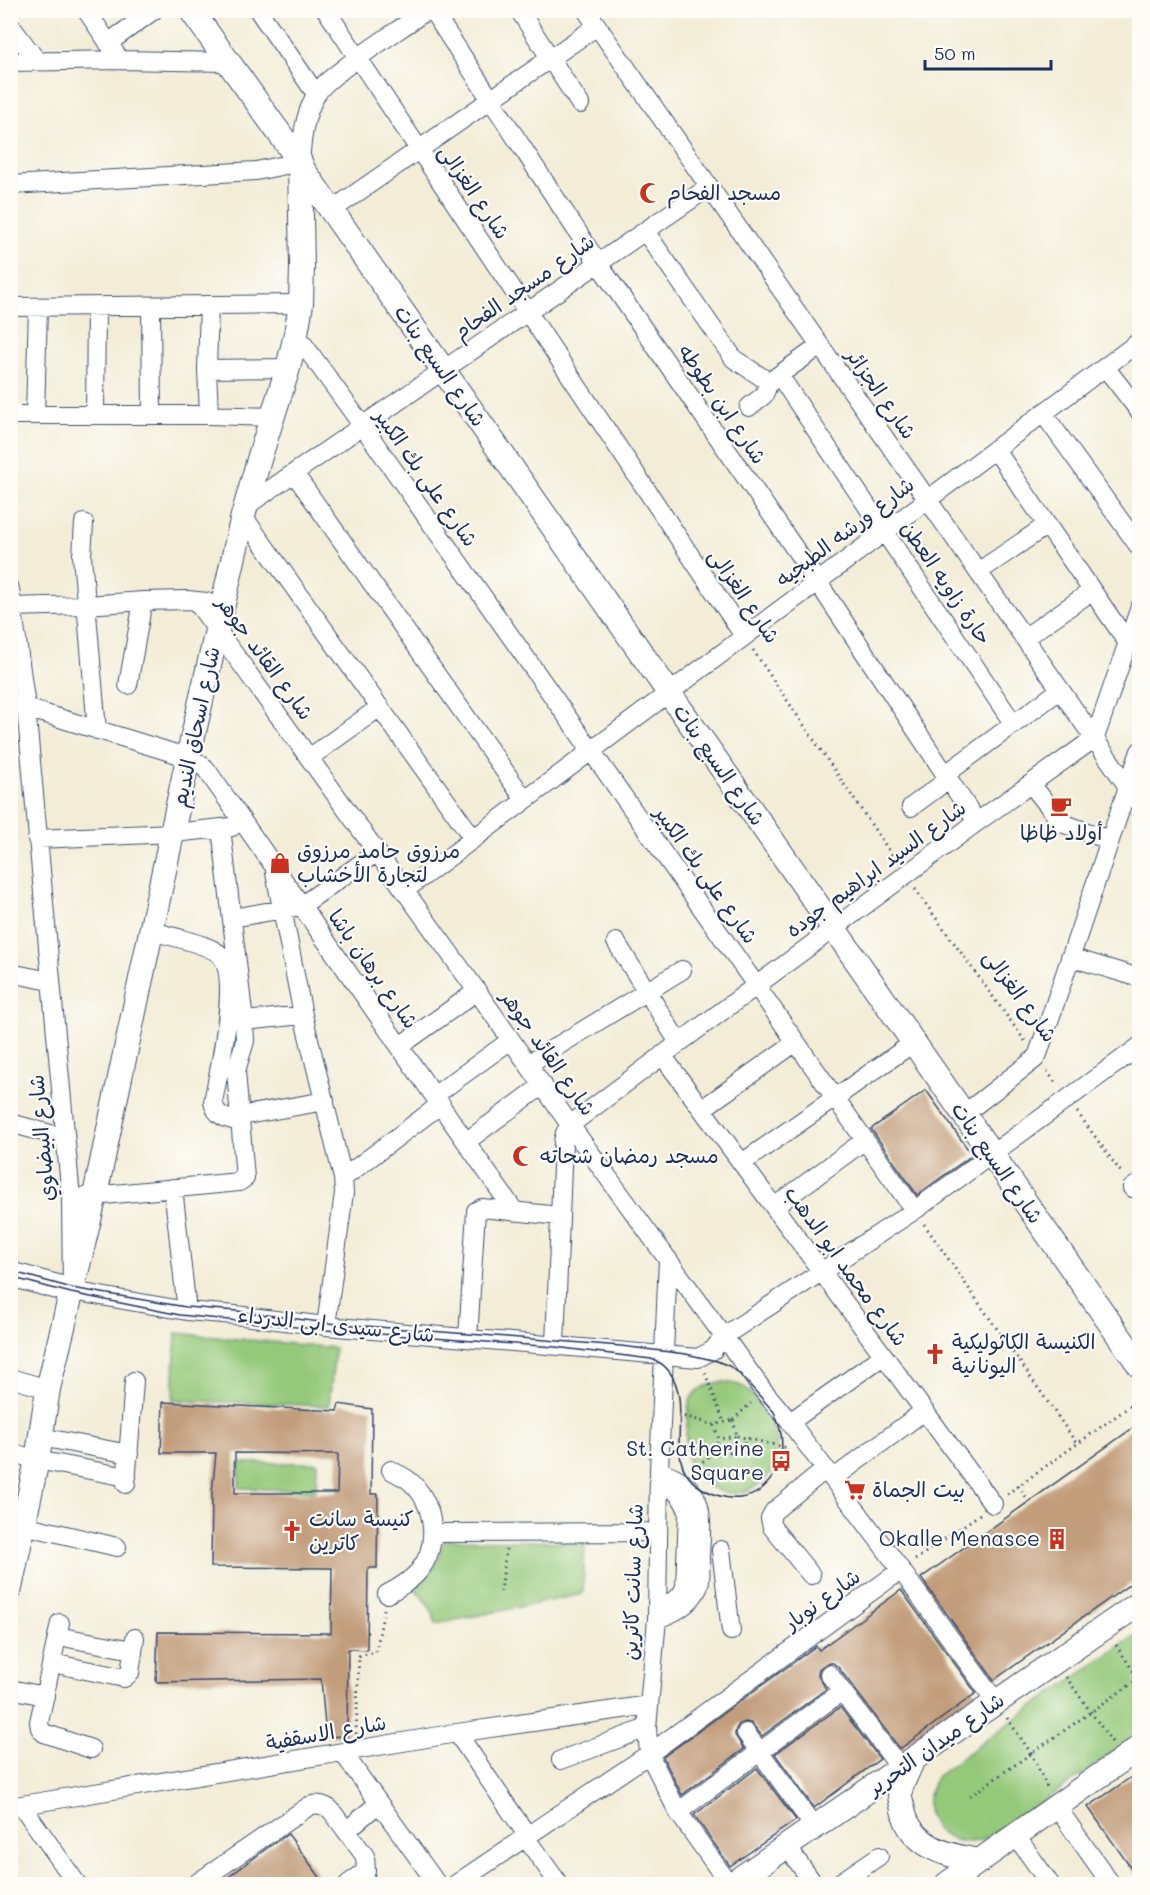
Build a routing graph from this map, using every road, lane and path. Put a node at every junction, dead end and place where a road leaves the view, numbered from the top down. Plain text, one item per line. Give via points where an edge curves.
1 (86, 10) edge
2 (154, 10) edge
3 (191, 10) edge
4 (258, 10) edge
5 (326, 10) edge
6 (430, 10) edge
7 (586, 10) edge
8 (521, 11) edge
9 (10, 25) edge
10 (597, 26) junction
11 (108, 43) junction
12 (357, 58) junction
13 (550, 59) junction
14 (120, 60) junction
15 (38, 61) junction
16 (10, 62) edge
17 (227, 62) junction
18 (316, 94) junction
19 (492, 99) junction
20 (580, 104) dead end
21 (419, 150) junction
22 (300, 162) junction
23 (10, 185) edge
24 (709, 187) junction
25 (332, 210) junction
26 (645, 231) junction
27 (598, 263) junction
28 (301, 304) junction
29 (209, 305) junction
30 (151, 306) junction
31 (10, 307) edge
32 (38, 307) junction
33 (96, 307) junction
34 (527, 312) junction
35 (296, 334) junction
36 (1140, 341) edge
37 (820, 346) junction
38 (1105, 367) junction
39 (288, 368) junction
40 (207, 369) junction
41 (443, 370) junction
42 (774, 378) junction
43 (749, 407) dead end
44 (1140, 412) edge
45 (1043, 413) junction
46 (10, 415) edge
47 (35, 415) junction
48 (95, 415) junction
49 (152, 415) junction
50 (209, 415) junction
51 (272, 417) junction
52 (362, 425) junction
53 (994, 449) junction
54 (294, 472) junction
55 (927, 499) junction
56 (244, 511) junction
57 (84, 523) dead end
58 (1047, 525) junction
59 (884, 532) junction
60 (1140, 548) edge
61 (978, 572) junction
62 (817, 581) junction
63 (10, 589) edge
64 (1092, 591) junction
65 (143, 601) junction
66 (196, 601) junction
67 (86, 605) junction
68 (223, 606) junction
69 (12, 608) edge
70 (1140, 608) edge
71 (218, 631) junction
72 (744, 636) junction
73 (1024, 638) junction
74 (1128, 643) junction
75 (128, 684) dead end
76 (1060, 690) junction
77 (668, 693) junction
78 (18, 705) edge
79 (380, 707) junction
80 (1013, 723) junction
81 (98, 730) junction
82 (1095, 738) junction
83 (1140, 751) edge
84 (590, 752) junction
85 (188, 758) junction
86 (309, 758) junction
87 (947, 776) junction
88 (1031, 784) junction
89 (1127, 786) junction
90 (525, 800) junction
91 (1140, 804) edge
92 (911, 807) dead end
93 (977, 822) junction
94 (245, 826) junction
95 (222, 828) junction
96 (173, 833) junction
97 (473, 838) junction
98 (37, 839) junction
99 (1109, 840) junction
100 (377, 852) junction
101 (273, 866) junction
102 (905, 876) junction
103 (405, 890) junction
104 (301, 906) junction
105 (282, 910) junction
106 (232, 918) junction
107 (834, 928) junction
108 (152, 931) junction
109 (616, 942) dead end
110 (1070, 957) junction
111 (682, 970) dead end
112 (10, 974) edge
113 (1140, 978) edge
114 (50, 981) junction
115 (756, 985) junction
116 (477, 991) junction
117 (646, 992) junction
118 (303, 1015) junction
119 (244, 1022) junction
120 (511, 1040) junction
121 (796, 1042) junction
122 (679, 1043) junction
123 (913, 1043) junction
124 (400, 1046) junction
125 (1140, 1046) edge
126 (662, 1055) junction
127 (1036, 1057) junction
128 (528, 1064) junction
129 (543, 1086) junction
130 (835, 1098) junction
131 (1068, 1099) junction
132 (438, 1100) junction
133 (325, 1101) junction
134 (702, 1109) junction
135 (964, 1114) junction
136 (240, 1119) junction
137 (10, 1123) edge
138 (570, 1125) junction
139 (66, 1138) junction
140 (865, 1140) junction
141 (467, 1141) junction
142 (992, 1154) junction
143 (742, 1163) junction
144 (343, 1178) junction
145 (1136, 1185) edge
146 (173, 1188) junction
147 (83, 1197) junction
148 (774, 1207) junction
149 (914, 1210) junction
150 (515, 1212) junction
151 (560, 1216) junction
152 (668, 1259) junction
153 (821, 1271) junction
154 (10, 1274) edge
155 (72, 1291) junction
156 (187, 1311) junction
157 (326, 1326) junction
158 (724, 1336) junction
159 (468, 1338) junction
160 (555, 1344) junction
161 (665, 1354) junction
162 (883, 1356) junction
163 (698, 1358) junction
164 (1140, 1366) edge
165 (10, 1378) edge
166 (134, 1381) dead end
167 (48, 1389) junction
168 (762, 1389) junction
169 (1140, 1399) edge
170 (924, 1411) junction
171 (662, 1415) junction
172 (733, 1420) junction
173 (724, 1422) junction
174 (790, 1422) junction
175 (714, 1425) junction
176 (737, 1436) junction
177 (750, 1438) junction
178 (719, 1439) junction
179 (1077, 1444) junction
180 (39, 1449) junction
181 (10, 1452) edge
182 (129, 1454) junction
183 (711, 1454) junction
184 (825, 1469) junction
185 (391, 1470) dead end
186 (659, 1478) junction
187 (683, 1481) junction
188 (1018, 1486) junction
189 (1029, 1501) dead end
190 (993, 1504) junction
191 (658, 1532) junction
192 (433, 1533) junction
193 (509, 1533) junction
194 (17, 1538) edge
195 (117, 1547) dead end
196 (701, 1549) junction
197 (901, 1570) junction
198 (810, 1575) dead end
199 (10, 1588) edge
200 (501, 1592) dead end
201 (387, 1594) joint
202 (1140, 1603) edge
203 (657, 1612) junction
204 (1104, 1628) junction
205 (731, 1631) dead end
206 (1055, 1662) junction
207 (52, 1663) junction
208 (829, 1674) dead end
209 (1139, 1679) edge
210 (10, 1689) edge
211 (842, 1691) junction
212 (45, 1696) junction
213 (996, 1702) junction
214 (649, 1705) junction
215 (1090, 1712) junction
216 (648, 1728) junction
217 (457, 1733) junction
218 (746, 1733) dead end
219 (91, 1749) dead end
220 (349, 1752) junction
221 (759, 1752) junction
222 (1031, 1753) junction
223 (1132, 1753) edge
224 (649, 1754) junction
225 (561, 1760) dead end
226 (907, 1765) junction
227 (970, 1796) dead end
228 (380, 1803) junction
229 (16, 1806) edge
230 (1056, 1806) junction
231 (678, 1812) junction
232 (815, 1828) junction
233 (346, 1831) junction
234 (526, 1836) junction
235 (1016, 1836) junction
236 (787, 1847) junction
237 (879, 1856) dead end
238 (980, 1861) junction
239 (758, 1877) edge
240 (196, 1883) edge
241 (77, 1884) edge
242 (348, 1884) edge
243 (437, 1884) edge
244 (456, 1884) edge
245 (559, 1884) edge
246 (731, 1884) edge
247 (814, 1884) edge
248 (838, 1884) edge
249 (947, 1884) edge
250 (1050, 1884) edge
251 (1111, 1884) edge

1 - 11 street
2 - 11 street
3 - 17 main road, شارع السبع بنات
4 - 18 street
5 - 12 street, شارع الغزالى
6 - 12 street
6 - 19 street, شارع ابن بطوطه
7 - 10 street, شارع الجزائر
8 - 13 street
9 - 15 street
10 - 13 street
10 - 24 street, شارع الجزائر
11 - 14 street
12 - 18 street
12 - 21 street, شارع الغزالى
13 - 19 street
13 - 20 street
14 - 15 street
14 - 17 street
15 - 16 street
17 - 22 main road, شارع السبع بنات
18 - 22 street via 308,113
19 - 21 street
19 - 27 street, شارع ابن بطوطه
21 - 25 street
21 - 34 street, شارع الغزالى
22 - 23 street via 244,172
22 - 25 main road, شارع السبع بنات
22 - 28 main road, شارع اسحاق النديم
24 - 26 street, شارع مسجد الفحام
24 - 37 street, شارع الجزائر
25 - 41 main road, شارع السبع بنات
26 - 27 street, شارع مسجد الفحام
26 - 42 street, حارة زاويه العطن via 734,359
27 - 34 street, شارع مسجد الفحام
27 - 62 street, شارع ابن بطوطه
28 - 29 street
28 - 35 main road, شارع اسحاق النديم
29 - 30 street
29 - 40 street
30 - 33 street
30 - 49 street
31 - 32 street
32 - 33 street
32 - 47 street
33 - 48 street
34 - 41 street, شارع مسجد الفحام
34 - 72 street, شارع الغزالى
35 - 39 main road, شارع اسحاق النديم
35 - 52 street, شارع على بك الكبير
36 - 38 street, شارع ورشه الطبجيه
37 - 42 street
37 - 55 street, شارع الجزائر
38 - 44 street
38 - 45 street, شارع ورشه الطبجيه
39 - 40 street
39 - 51 main road, شارع اسحاق النديم
40 - 50 street
41 - 52 street, شارع مسجد الفحام
41 - 77 main road, شارع السبع بنات
42 - 43 street via 764,395
42 - 59 street, حارة زاويه العطن
45 - 53 street, شارع ورشه الطبجيه
45 - 60 street
46 - 47 street
47 - 48 street
48 - 49 street
49 - 50 street
50 - 51 street
51 - 56 main road, شارع اسحاق النديم
52 - 54 street, شارع مسجد الفحام
52 - 84 street, شارع على بك الكبير
53 - 55 street, شارع ورشه الطبجيه
53 - 58 street
54 - 56 street, شارع مسجد الفحام
54 - 90 street
55 - 59 street, شارع ورشه الطبجيه
55 - 61 street, شارع الجزائر
56 - 68 main road, شارع اسحاق النديم
56 - 79 street
57 - 67 street
58 - 61 street
58 - 64 street
59 - 62 street, شارع ورشه الطبجيه
59 - 80 street, حارة زاويه العطن
61 - 73 street, شارع الجزائر
62 - 72 street, شارع ورشه الطبجيه
62 - 87 street, شارع ابن بطوطه
63 - 69 street, شارع البيضاوي
64 - 73 street
64 - 74 street
65 - 66 street
65 - 67 street
65 - 75 street
66 - 68 street
66 - 71 street, شارع القائد جوهر
67 - 69 street
67 - 81 street
68 - 71 main road, شارع اسحاق النديم
69 - 78 street, شارع البيضاوي
70 - 74 street
71 - 85 main road, شارع اسحاق النديم
71 - 86 street, شارع القائد جوهر
72 - 77 street, شارع ورشه الطبجيه
72 - 102 path, شارع الغزالى
73 - 76 street, شارع الجزائر
74 - 82 street
76 - 80 street
76 - 82 street, شارع الجزائر
77 - 84 street, شارع ورشه الطبجيه
77 - 107 main road, شارع السبع بنات
78 - 81 street
78 - 98 street, شارع البيضاوي
79 - 86 street
79 - 97 street
80 - 87 street
81 - 85 street
82 - 88 street, شارع السيد ابراهيم جوده
82 - 89 street, شارع الجزائر
83 - 89 street
84 - 90 street, شارع ورشه الطبجيه
84 - 115 street, شارع على بك الكبير
85 - 94 street, شارع برهان باشا via 206,770
85 - 96 main road, شارع اسحاق النديم
86 - 100 street, شارع القائد جوهر
87 - 92 street
87 - 93 street, شارع ابن بطوطه
88 - 93 street, شارع السيد ابراهيم جوده
88 - 99 street via 1062,824
89 - 91 street, شارع الجزائر
89 - 99 street
90 - 97 street, شارع ورشه الطبجيه
93 - 102 street, شارع السيد ابراهيم جوده
94 - 95 street
94 - 101 street, شارع برهان باشا
95 - 96 street
95 - 106 street
96 - 98 street
96 - 108 main road, شارع اسحاق النديم
97 - 103 street, شارع ورشه الطبجيه
98 - 114 street, شارع البيضاوي
99 - 110 street
100 - 103 street, شارع القائد جوهر
100 - 104 street
101 - 104 street, شارع برهان باشا
101 - 105 street
102 - 107 street, شارع السيد ابراهيم جوده
102 - 127 path, شارع الغزالى
103 - 116 street, شارع القائد جوهر
104 - 105 street
104 - 124 street, شارع برهان باشا
105 - 106 street
105 - 118 street
106 - 119 street
107 - 115 street, شارع السيد ابراهيم جوده
107 - 123 main road, شارع السبع بنات
108 - 136 street via 209,948 226,963 227,1023 213,1102 220,1116
108 - 147 main road, شارع اسحاق النديم
109 - 117 street
110 - 113 street
110 - 127 street
111 - 117 street
112 - 114 street
114 - 139 street, شارع البيضاوي
115 - 121 street, شارع على بك الكبير
115 - 122 street, شارع السيد ابراهيم جوده
116 - 120 street, شارع القائد جوهر
116 - 124 street
117 - 122 street
117 - 128 street
118 - 119 street
118 - 133 street
119 - 136 street via 245,1041 236,1071
120 - 128 street, شارع القائد جوهر
120 - 132 street
121 - 130 street, شارع على بك الكبير
121 - 134 street
122 - 126 street, شارع السيد ابراهيم جوده
123 - 130 street
123 - 135 main road, شارع السبع بنات
124 - 132 street, شارع برهان باشا
125 - 131 street
126 - 134 street, شارع محمد ابو الدهب
126 - 138 street, شارع السيد ابراهيم جوده
127 - 131 path, شارع الغزالى
127 - 135 street
128 - 129 street, شارع القائد جوهر
129 - 138 street, شارع القائد جوهر
129 - 141 street
130 - 140 street, شارع على بك الكبير
130 - 143 street
131 - 142 street
131 - 145 path, شارع الغزالى
132 - 141 street, شارع برهان باشا
132 - 144 street
133 - 136 street
133 - 144 street
134 - 143 street, شارع محمد ابو الدهب
135 - 142 main road, شارع السبع بنات
136 - 146 street via 245,1174 242,1181
137 - 139 street
138 - 151 street via 563,1142
138 - 152 street, شارع القائد جوهر
139 - 147 street, شارع البيضاوي
140 - 148 street
140 - 149 street, شارع على بك الكبير
141 - 150 street, شارع برهان باشا
142 - 149 street
142 - 164 main road, شارع السبع بنات
143 - 148 street, شارع محمد ابو الدهب
144 - 157 street
146 - 147 street
146 - 156 street
147 - 155 main road, شارع اسحاق النديم
148 - 153 street, شارع محمد ابو الدهب
149 - 153 street
149 - 179 path
150 - 151 street
150 - 159 street via 482,1208 476,1211
151 - 160 street
152 - 158 street, شارع القائد جوهر
152 - 161 street, شارع سانت كاترين
153 - 158 street
153 - 162 street, شارع محمد ابو الدهب
154 - 155 main road, شارع سيدى ابى الدرداء
155 - 156 street, شارع سيدى ابى الدرداء
155 - 167 main road, شارع اسحاق النديم
156 - 157 street, شارع سيدى ابى الدرداء
157 - 159 street, شارع سيدى ابى الدرداء
158 - 163 street via 714,1350
158 - 168 street, شارع القائد جوهر
159 - 160 street, شارع سيدى ابى الدرداء
160 - 161 street, شارع سيدى ابى الدرداء
161 - 163 street, شارع سيدى ابى الدرداء
161 - 171 street, شارع سانت كاترين
162 - 170 street, شارع محمد ابو الدهب
162 - 174 street
163 - 173 path
165 - 167 street
166 - 182 street
167 - 180 main road, شارع اسحاق النديم
168 - 172 path
168 - 174 street, شارع القائد جوهر
169 - 179 path
170 - 184 street
170 - 190 street, شارع محمد ابو الدهب
171 - 175 path
171 - 186 street, شارع سانت كاترين
172 - 173 path
172 - 176 path
173 - 175 path
174 - 184 street, شارع القائد جوهر
175 - 178 path
176 - 177 path
176 - 178 path
177 - 183 path via 732,1453
177 - 184 path via 778,1445
178 - 183 path
179 - 188 path
180 - 181 street
180 - 182 street
180 - 182 street via 127,1481
180 - 194 main road, شارع اسحاق النديم
183 - 187 path
184 - 197 street, شارع القائد جوهر
184 - 198 street via 770,1518 772,1527
185 - 192 street via 422,1495
186 - 187 street via 675,1476
186 - 191 street, شارع سانت كاترين
186 - 203 street via 678,1493 688,1512 685,1587 681,1595
187 - 196 street via 697,1497 702,1512
188 - 189 path
188 - 190 path
190 - 197 path
191 - 193 street
191 - 203 street, شارع سانت كاترين
192 - 193 street
192 - 201 street via 420,1570
193 - 200 path
194 - 195 street
194 - 199 main road, شارع اسحاق النديم
196 - 203 street via 699,1587 689,1602 674,1613
196 - 205 street via 725,1550
197 - 213 street, شارع القائد جوهر
197 - 224 street, شارع نوبار
201 - 220 path via 376,1652 359,1656
202 - 204 main road, شارع ميدان التحرير
203 - 214 street, شارع سانت كاترين
204 - 206 main road, شارع ميدان التحرير
204 - 209 path
206 - 213 main road, شارع ميدان التحرير
206 - 215 path
207 - 207 street via 59,1630 134,1644 130,1673 124,1678
207 - 212 street
208 - 211 street
209 - 215 path
210 - 212 street
211 - 221 street
211 - 226 street
212 - 219 street via 39,1722 44,1733
213 - 222 path
213 - 226 main road, شارع ميدان التحرير
214 - 216 street, شارع سانت كاترين
214 - 217 street, شارع الاسقفية
215 - 222 path
215 - 223 path
216 - 224 street, شارع سانت كاترين
216 - 225 street
217 - 220 street, شارع الاسقفية
217 - 234 street
218 - 221 street
220 - 228 street
220 - 229 street, شارع الاسقفية
221 - 231 street
221 - 232 street
222 - 227 path
222 - 230 path
223 - 230 main road
224 - 231 street, شارع سانت كاترين
224 - 234 street, شارع نوبار
226 - 232 main road, شارع ميدان التحرير
226 - 238 main road via 899,1793 904,1815 915,1834 952,1857
228 - 233 street
228 - 243 street
229 - 241 street
230 - 235 main road
230 - 251 street
231 - 246 street, شارع سانت كاترين
232 - 236 main road, شارع ميدان التحرير
233 - 240 street via 330,1809 314,1804
233 - 242 street via 367,1864 366,1871
234 - 244 street, شارع نوبار
234 - 245 street
235 - 238 main road
235 - 250 street
236 - 239 main road, شارع ميدان التحرير
236 - 247 street
237 - 248 street
238 - 249 main road
239 - 246 main road, شارع ميدان التحرير

